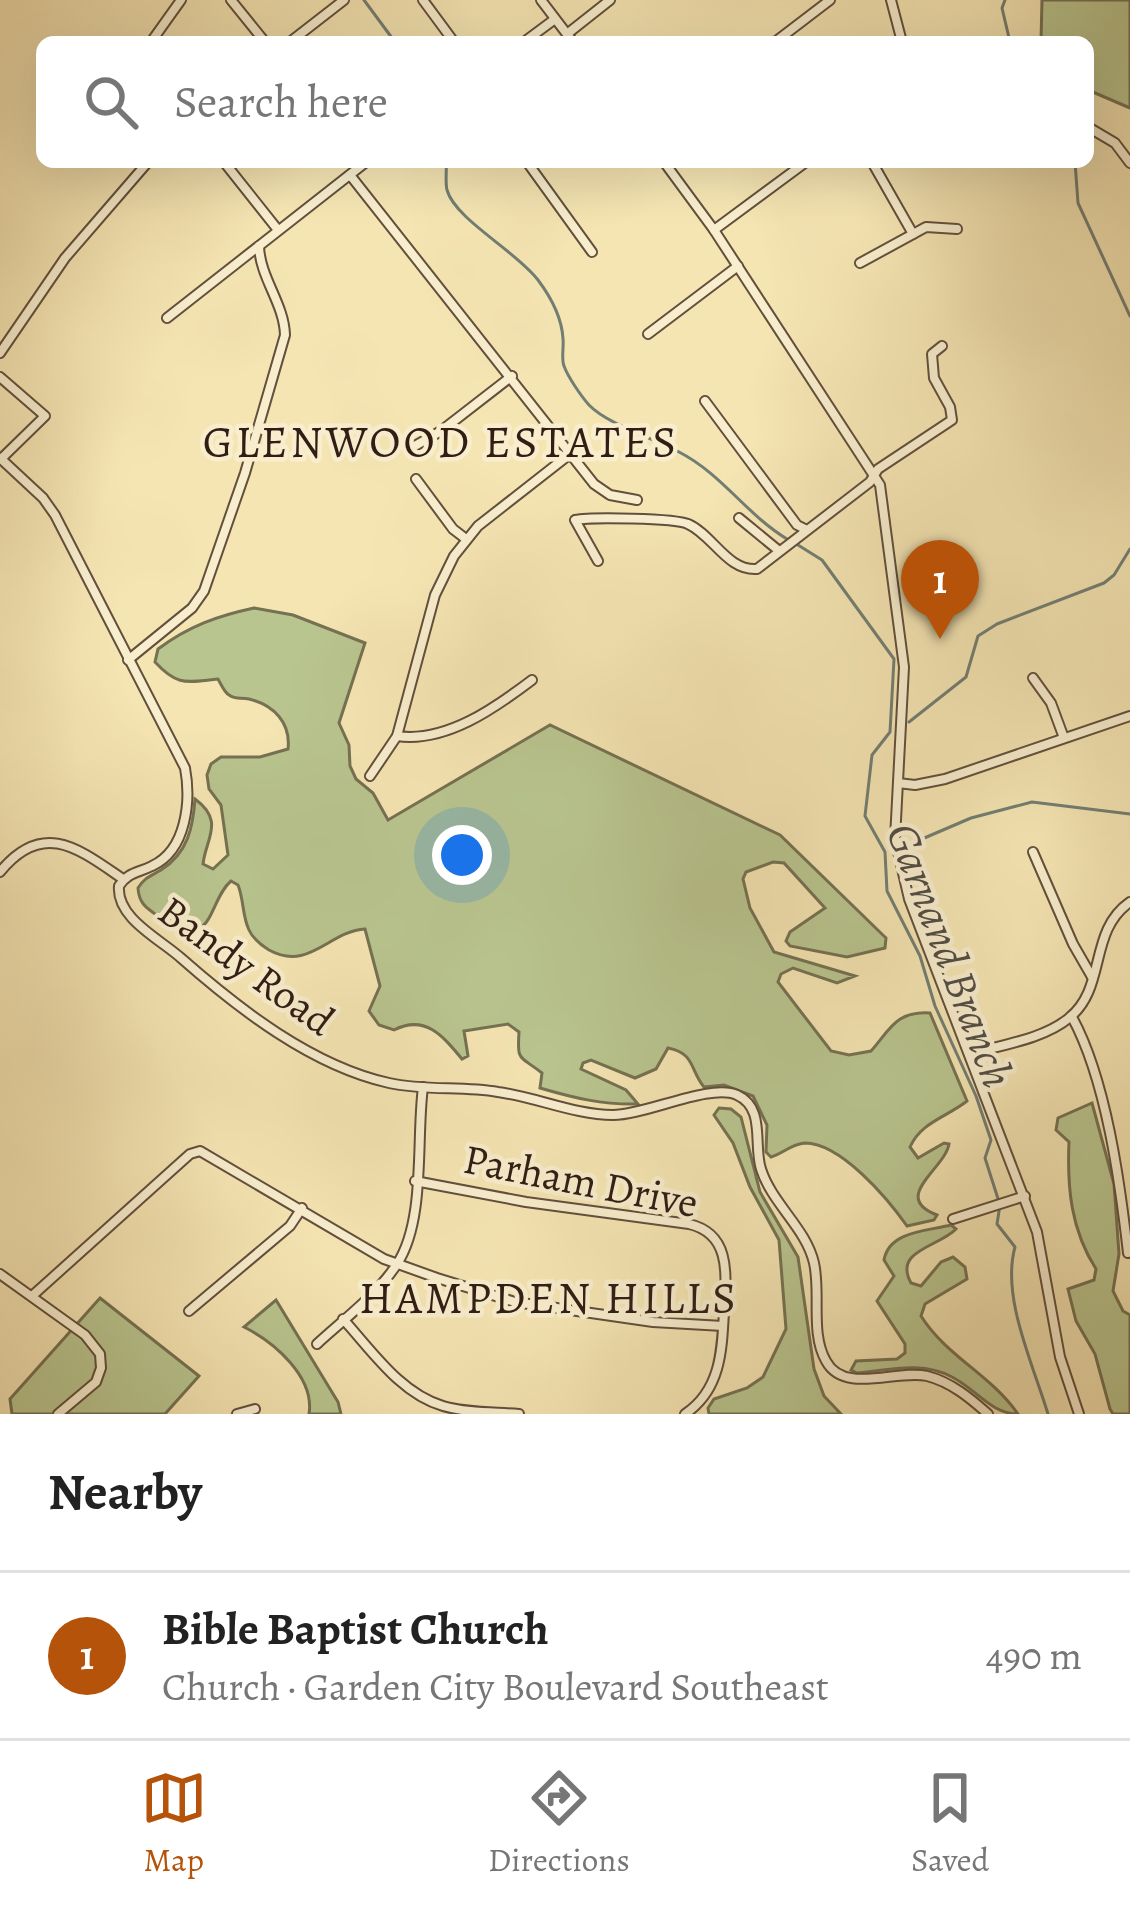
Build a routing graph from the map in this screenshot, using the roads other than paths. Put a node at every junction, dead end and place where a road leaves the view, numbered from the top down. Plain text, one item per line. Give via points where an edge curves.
1 (181, 0) edge
2 (231, 0) edge
3 (344, 0) edge
4 (423, 0) edge
5 (542, 0) edge
6 (610, 0) edge
7 (830, 0) edge
8 (891, 0) edge
9 (555, 19) junction
10 (155, 36) edge
11 (260, 36) edge
12 (298, 36) edge
13 (450, 36) edge
14 (532, 36) edge
15 (568, 36) edge
16 (572, 36) edge
17 (783, 36) edge
18 (900, 36) edge
19 (1094, 131) edge
20 (1130, 163) edge
21 (143, 168) edge
22 (229, 168) edge
23 (358, 168) edge
24 (531, 168) edge
25 (668, 168) edge
26 (798, 168) edge
27 (875, 168) edge
28 (350, 175) junction
29 (957, 229) dead end
30 (278, 230) junction
31 (714, 230) junction
32 (913, 234) junction
33 (259, 246) junction
34 (592, 252) dead end
35 (860, 263) dead end
36 (738, 266) junction
37 (167, 319) dead end
38 (648, 334) dead end
39 (943, 346) dead end
40 (0, 353) edge
41 (512, 376) junction
42 (0, 377) edge
43 (705, 401) dead end
44 (413, 447) dead end
45 (570, 454) junction
46 (1, 458) edge
47 (876, 474) junction
48 (416, 479) dead end
49 (638, 500) dead end
50 (739, 518) dead end
51 (806, 530) junction
52 (466, 539) junction
53 (778, 550) junction
54 (598, 561) dead end
55 (128, 660) junction
56 (1034, 678) dead end
57 (532, 680) dead end
58 (1130, 716) edge
59 (397, 736) junction
60 (1064, 738) junction
61 (370, 776) dead end
62 (898, 783) junction
63 (1034, 852) dead end
64 (0, 872) edge
65 (123, 879) junction
66 (1130, 902) edge
67 (1092, 978) junction
68 (1072, 1017) junction
69 (970, 1054) junction
70 (423, 1087) junction
71 (416, 1181) junction
72 (1025, 1196) junction
73 (302, 1208) junction
74 (953, 1219) dead end
75 (1127, 1253) edge
76 (397, 1264) junction
77 (0, 1274) edge
78 (32, 1296) junction
79 (189, 1311) dead end
80 (343, 1319) junction
81 (723, 1326) junction
82 (317, 1344) dead end
83 (255, 1409) dead end
84 (58, 1414) edge
85 (237, 1414) edge
86 (519, 1414) edge
87 (685, 1414) edge
88 (988, 1414) edge
89 (1079, 1414) edge

1 - 10 street
2 - 11 street
3 - 12 street
4 - 13 street
5 - 9 street
6 - 16 street
7 - 17 street
8 - 18 street
9 - 14 street
9 - 15 street
19 - 20 street
21 - 40 street via 65,258
22 - 30 street
23 - 28 street
24 - 34 street
25 - 31 street
26 - 31 street
27 - 32 street
28 - 30 street
28 - 41 street
29 - 32 street
30 - 33 street
31 - 36 street
32 - 35 street
33 - 37 street
33 - 55 street via 285,335 239,492 199,600
36 - 38 street
36 - 47 street
39 - 47 street via 932,355 932,370 952,420
41 - 44 street
41 - 45 street
42 - 46 street via 45,416
43 - 51 street
45 - 49 street via 602,490
45 - 52 street
46 - 55 street, Bandy Road via 55,515
47 - 51 street
47 - 62 street via 904,667
48 - 52 street
50 - 53 street
51 - 53 street
52 - 59 street via 435,595
53 - 54 street via 746,569 680,521 575,520
55 - 65 street, Bandy Road via 182,759 187,784 171,852
56 - 60 street
57 - 59 street via 446,732
58 - 60 street
59 - 61 street
60 - 62 street via 945,778
62 - 69 street via 900,871
63 - 67 street
64 - 65 street via 27,848 51,842
65 - 70 street, Bandy Road via 118,898 133,919 284,1035 351,1072
66 - 67 street via 1108,924
67 - 68 street
68 - 69 street
68 - 75 street via 1116,1163
69 - 72 street
70 - 71 street
70 - 88 street, Bandy Road via 495,1091 616,1115 723,1092 739,1096 753,1111 762,1173 813,1258 826,1363 851,1379 930,1377
71 - 76 street via 413,1225
71 - 81 street, Parham Drive via 698,1226 726,1261
72 - 74 street
72 - 89 street
73 - 76 street
73 - 78 street via 205,1153 190,1154
73 - 79 street
76 - 80 street
76 - 81 street via 515,1302
77 - 78 street
78 - 84 street via 100,1354 96,1382
80 - 82 street
80 - 86 street via 425,1399
81 - 87 street, Parham Drive via 711,1387
83 - 85 street

